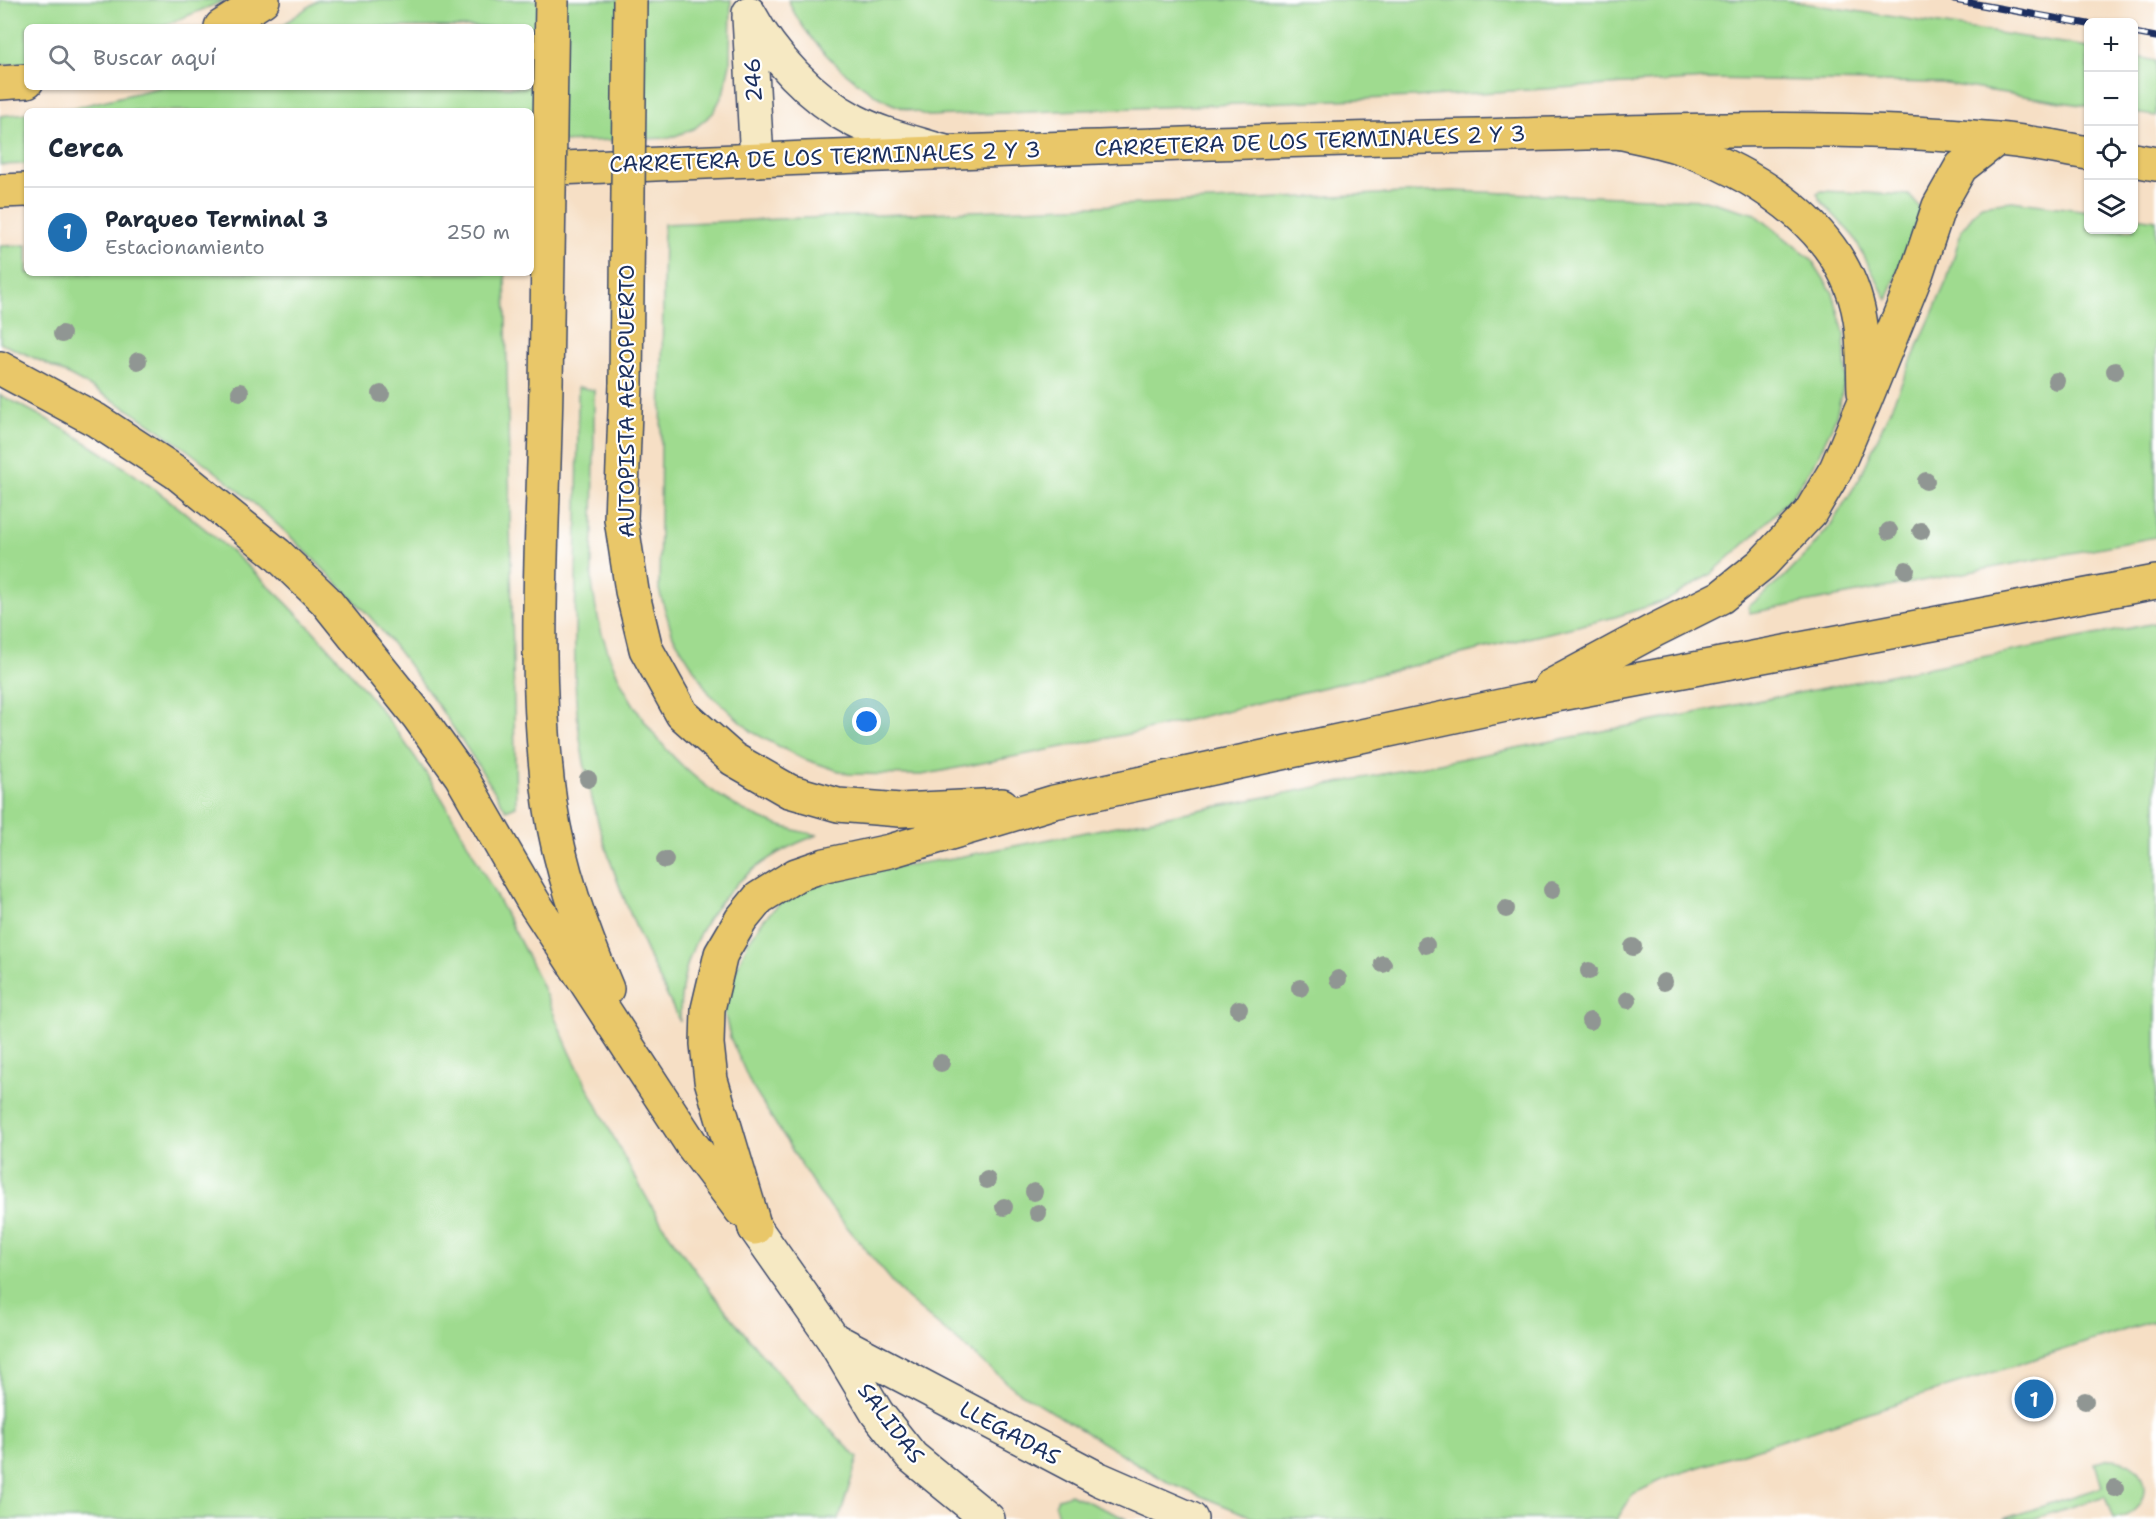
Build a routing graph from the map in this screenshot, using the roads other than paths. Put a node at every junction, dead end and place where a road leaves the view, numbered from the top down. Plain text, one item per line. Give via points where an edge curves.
1 (263, 0) edge
2 (552, 0) edge
3 (630, 0) edge
4 (749, 7) edge
5 (226, 24) edge
6 (24, 81) edge
7 (0, 83) edge
8 (1622, 133) junction
9 (1997, 139) junction
10 (2084, 152) edge
11 (947, 153) junction
12 (757, 160) junction
13 (2138, 161) edge
14 (2156, 164) edge
15 (534, 169) edge
16 (24, 190) edge
17 (0, 191) edge
18 (0, 368) edge
19 (1865, 401) junction
20 (2156, 582) edge
21 (1524, 701) junction
22 (1054, 802) junction
23 (650, 1078) junction
24 (755, 1228) junction
25 (833, 1339) junction
26 (988, 1519) edge
27 (1191, 1519) edge

1 - 5 main road
2 - 23 main road, bridge via 541,680 550,804 567,881 584,931
3 - 22 main road, AUTOPISTA AEROPUERTO, bridge via 621,519 646,649 682,714 733,759 789,791 838,805 900,810
4 - 11 main road via 762,38 777,56 837,109 854,121
4 - 12 main road, 246
6 - 7 main road
8 - 9 main road, CARRETERA DE LOS TERMINALES 2 Y 3 via 1845,131
8 - 11 main road, CARRETERA DE LOS TERMINALES 2 Y 3 via 1264,140
8 - 19 main road via 1686,149 1724,165 1783,200 1812,226 1835,254 1852,291 1860,318
9 - 10 main road, CARRETERA DE LOS TERMINALES 2 Y 3
9 - 19 main road via 1961,167 1939,206
11 - 12 main road, CARRETERA DE LOS TERMINALES 2 Y 3
12 - 15 main road, CARRETERA DE LOS TERMINALES 2 Y 3
13 - 14 main road
16 - 17 main road
18 - 23 main road via 96,420 177,473 277,554 325,600 461,776 532,901
19 - 21 main road via 1836,469 1810,513 1762,564 1721,597
20 - 21 main road
21 - 22 main road
22 - 24 main road via 890,851 825,864 775,886 741,920 721,954 712,982 707,1044 715,1095
23 - 24 main road via 692,1145
24 - 25 main road, SALIDAS
25 - 26 main road, SALIDAS via 877,1413 912,1457
25 - 27 main road, LLEGADAS via 1099,1479

